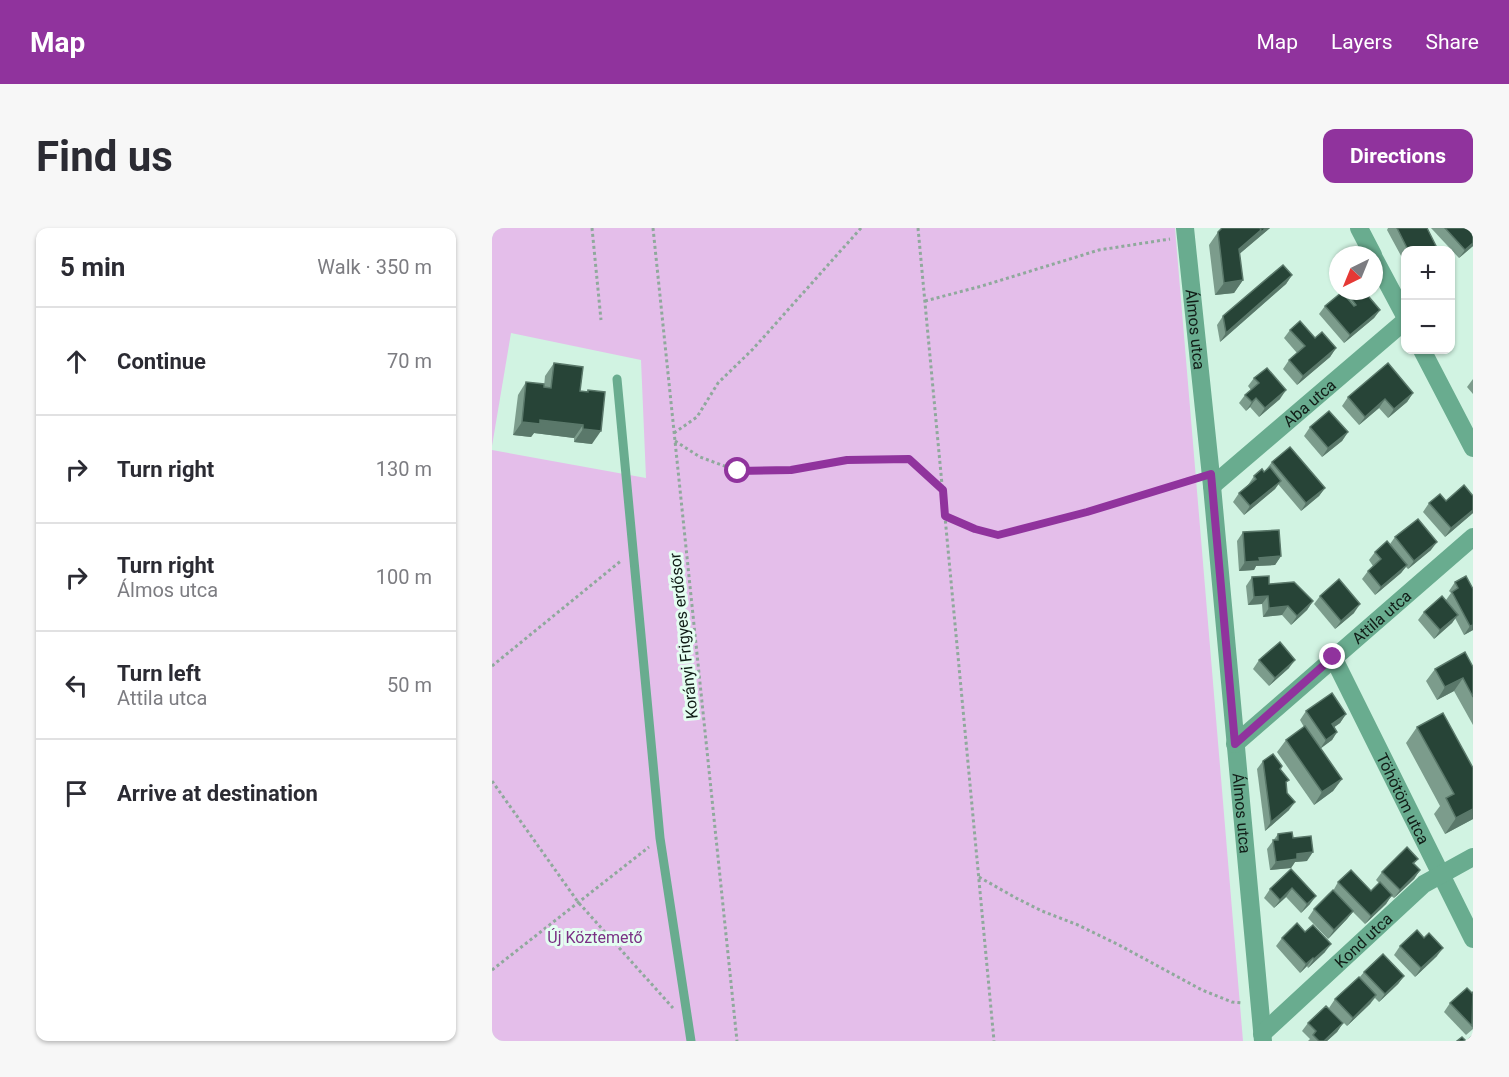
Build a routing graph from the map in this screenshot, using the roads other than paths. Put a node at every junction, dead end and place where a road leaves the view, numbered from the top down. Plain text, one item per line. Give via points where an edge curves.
1 (1359, 228) edge
2 (1187, 231) edge
3 (1368, 246) edge
4 (1383, 275) edge
5 (1401, 309) edge
6 (1401, 323) edge
7 (1424, 354) edge
8 (616, 379) dead end
9 (1473, 448) edge
10 (1211, 480) junction
11 (1473, 537) edge
12 (1333, 657) junction
13 (1235, 744) junction
14 (1473, 856) edge
15 (1441, 874) junction
16 (1473, 939) edge
17 (1262, 1037) edge
18 (691, 1041) edge

1 - 3 street
2 - 10 street, Álmos utca
4 - 5 street
6 - 10 street, Aba utca
7 - 9 street
8 - 18 lane via 660,838
10 - 13 street, Álmos utca
11 - 12 street, Attila utca
12 - 13 street, Attila utca
12 - 15 street, Töhötöm utca
13 - 17 street, Álmos utca
14 - 15 street, Kond utca
15 - 16 street, Töhötöm utca
15 - 17 street, Kond utca via 1424,884

